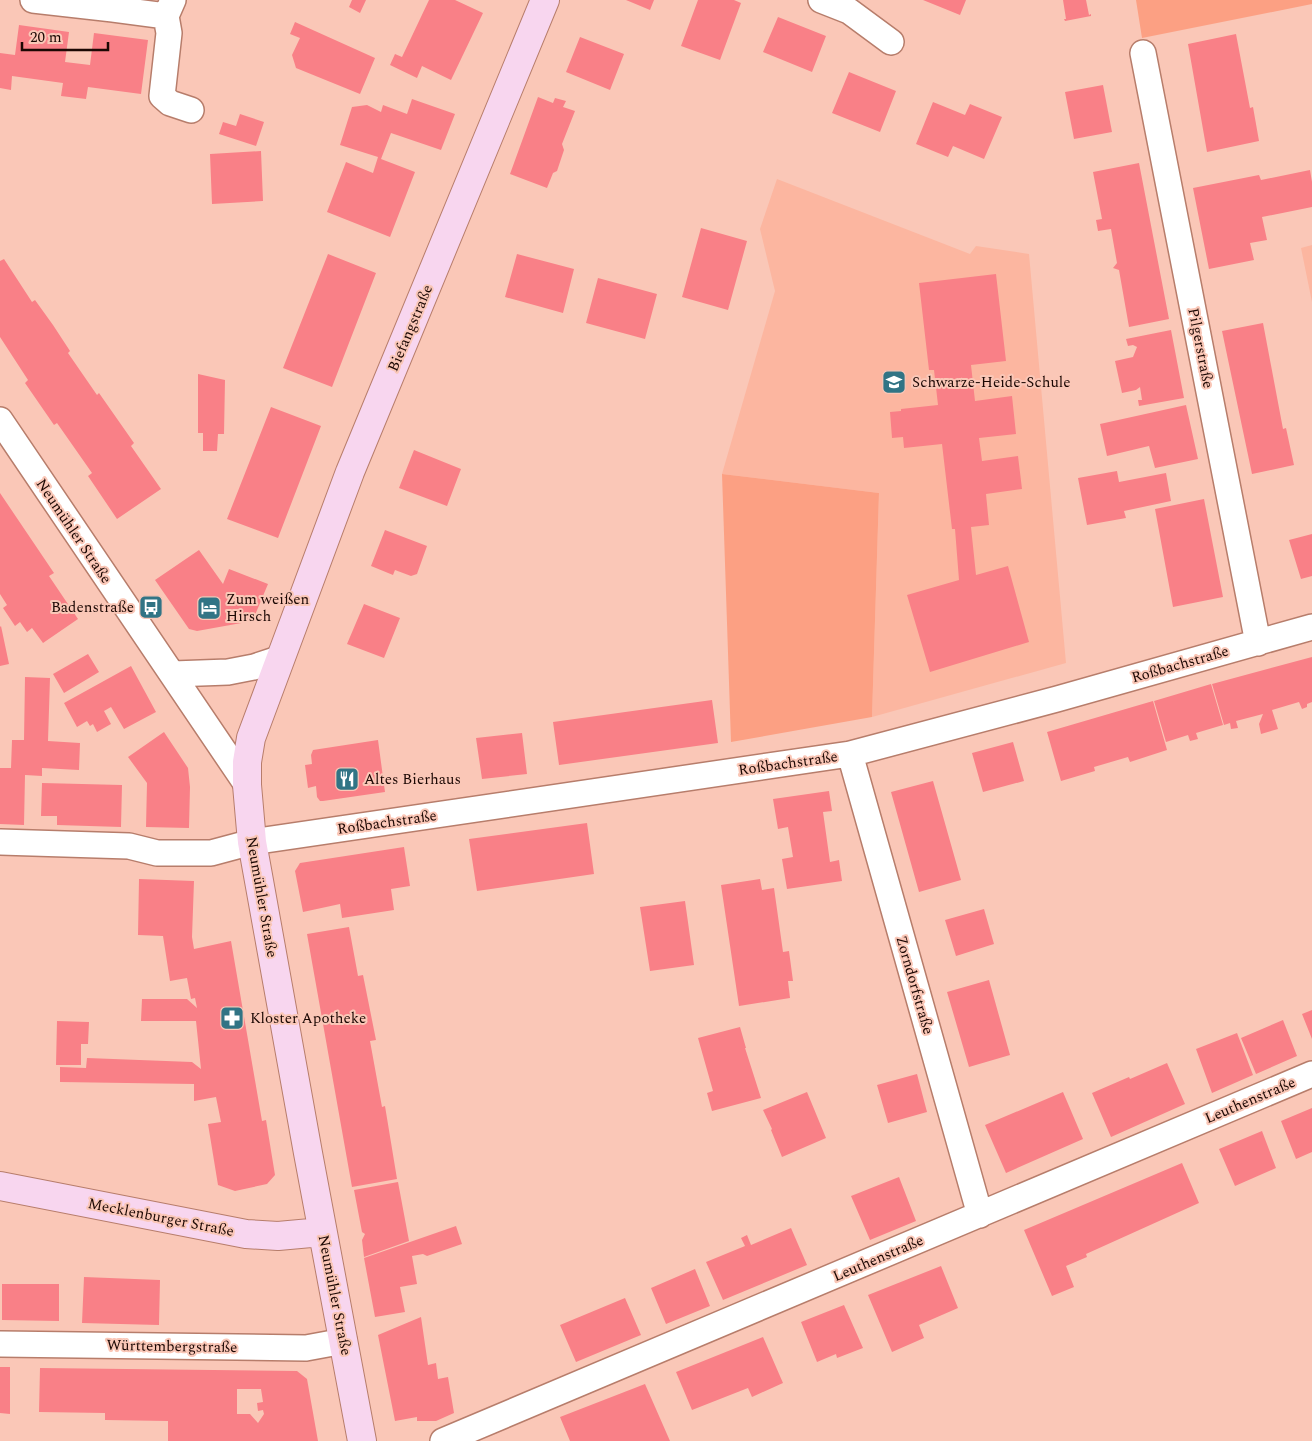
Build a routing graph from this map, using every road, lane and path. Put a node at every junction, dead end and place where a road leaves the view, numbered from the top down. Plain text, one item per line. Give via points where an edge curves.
1 (33, 0) edge
2 (820, 0) edge
3 (542, 1) edge
4 (114, 5) edge
5 (170, 8) edge
6 (891, 42) dead end
7 (1143, 54) dead end
8 (191, 110) dead end
9 (0, 420) edge
10 (1312, 627) edge
11 (1258, 642) junction
12 (281, 658) junction
13 (173, 674) junction
14 (850, 754) junction
15 (247, 785) junction
16 (0, 842) edge
17 (252, 842) junction
18 (1312, 1074) edge
19 (0, 1186) edge
20 (980, 1215) junction
21 (322, 1232) junction
22 (344, 1341) junction
23 (0, 1344) edge
24 (362, 1441) edge
25 (443, 1441) edge

1 - 4 street
2 - 6 street via 849,11
3 - 12 main road, Biefangstraße via 350,472
4 - 5 street
5 - 8 street via 162,96 170,103
7 - 11 street, Pilgerstraße
9 - 13 street, Neumühler Straße
10 - 11 street, Roßbachstraße
11 - 14 street, Roßbachstraße
12 - 13 street via 228,672
12 - 15 main road, Biefangstraße via 251,738 246,762
13 - 15 street, Neumühler Straße
14 - 17 street, Roßbachstraße
14 - 20 street, Zorndorfstraße
15 - 17 main road, Neumühler Straße
16 - 17 street via 129,846 157,853 211,853
17 - 21 main road, Neumühler Straße
18 - 20 street, Leuthenstraße
19 - 21 main road, Mecklenburger Straße via 246,1234 278,1236
20 - 25 street, Leuthenstraße
21 - 22 main road, Neumühler Straße
22 - 23 street, Württembergstraße via 306,1348
22 - 24 main road, Neumühler Straße

